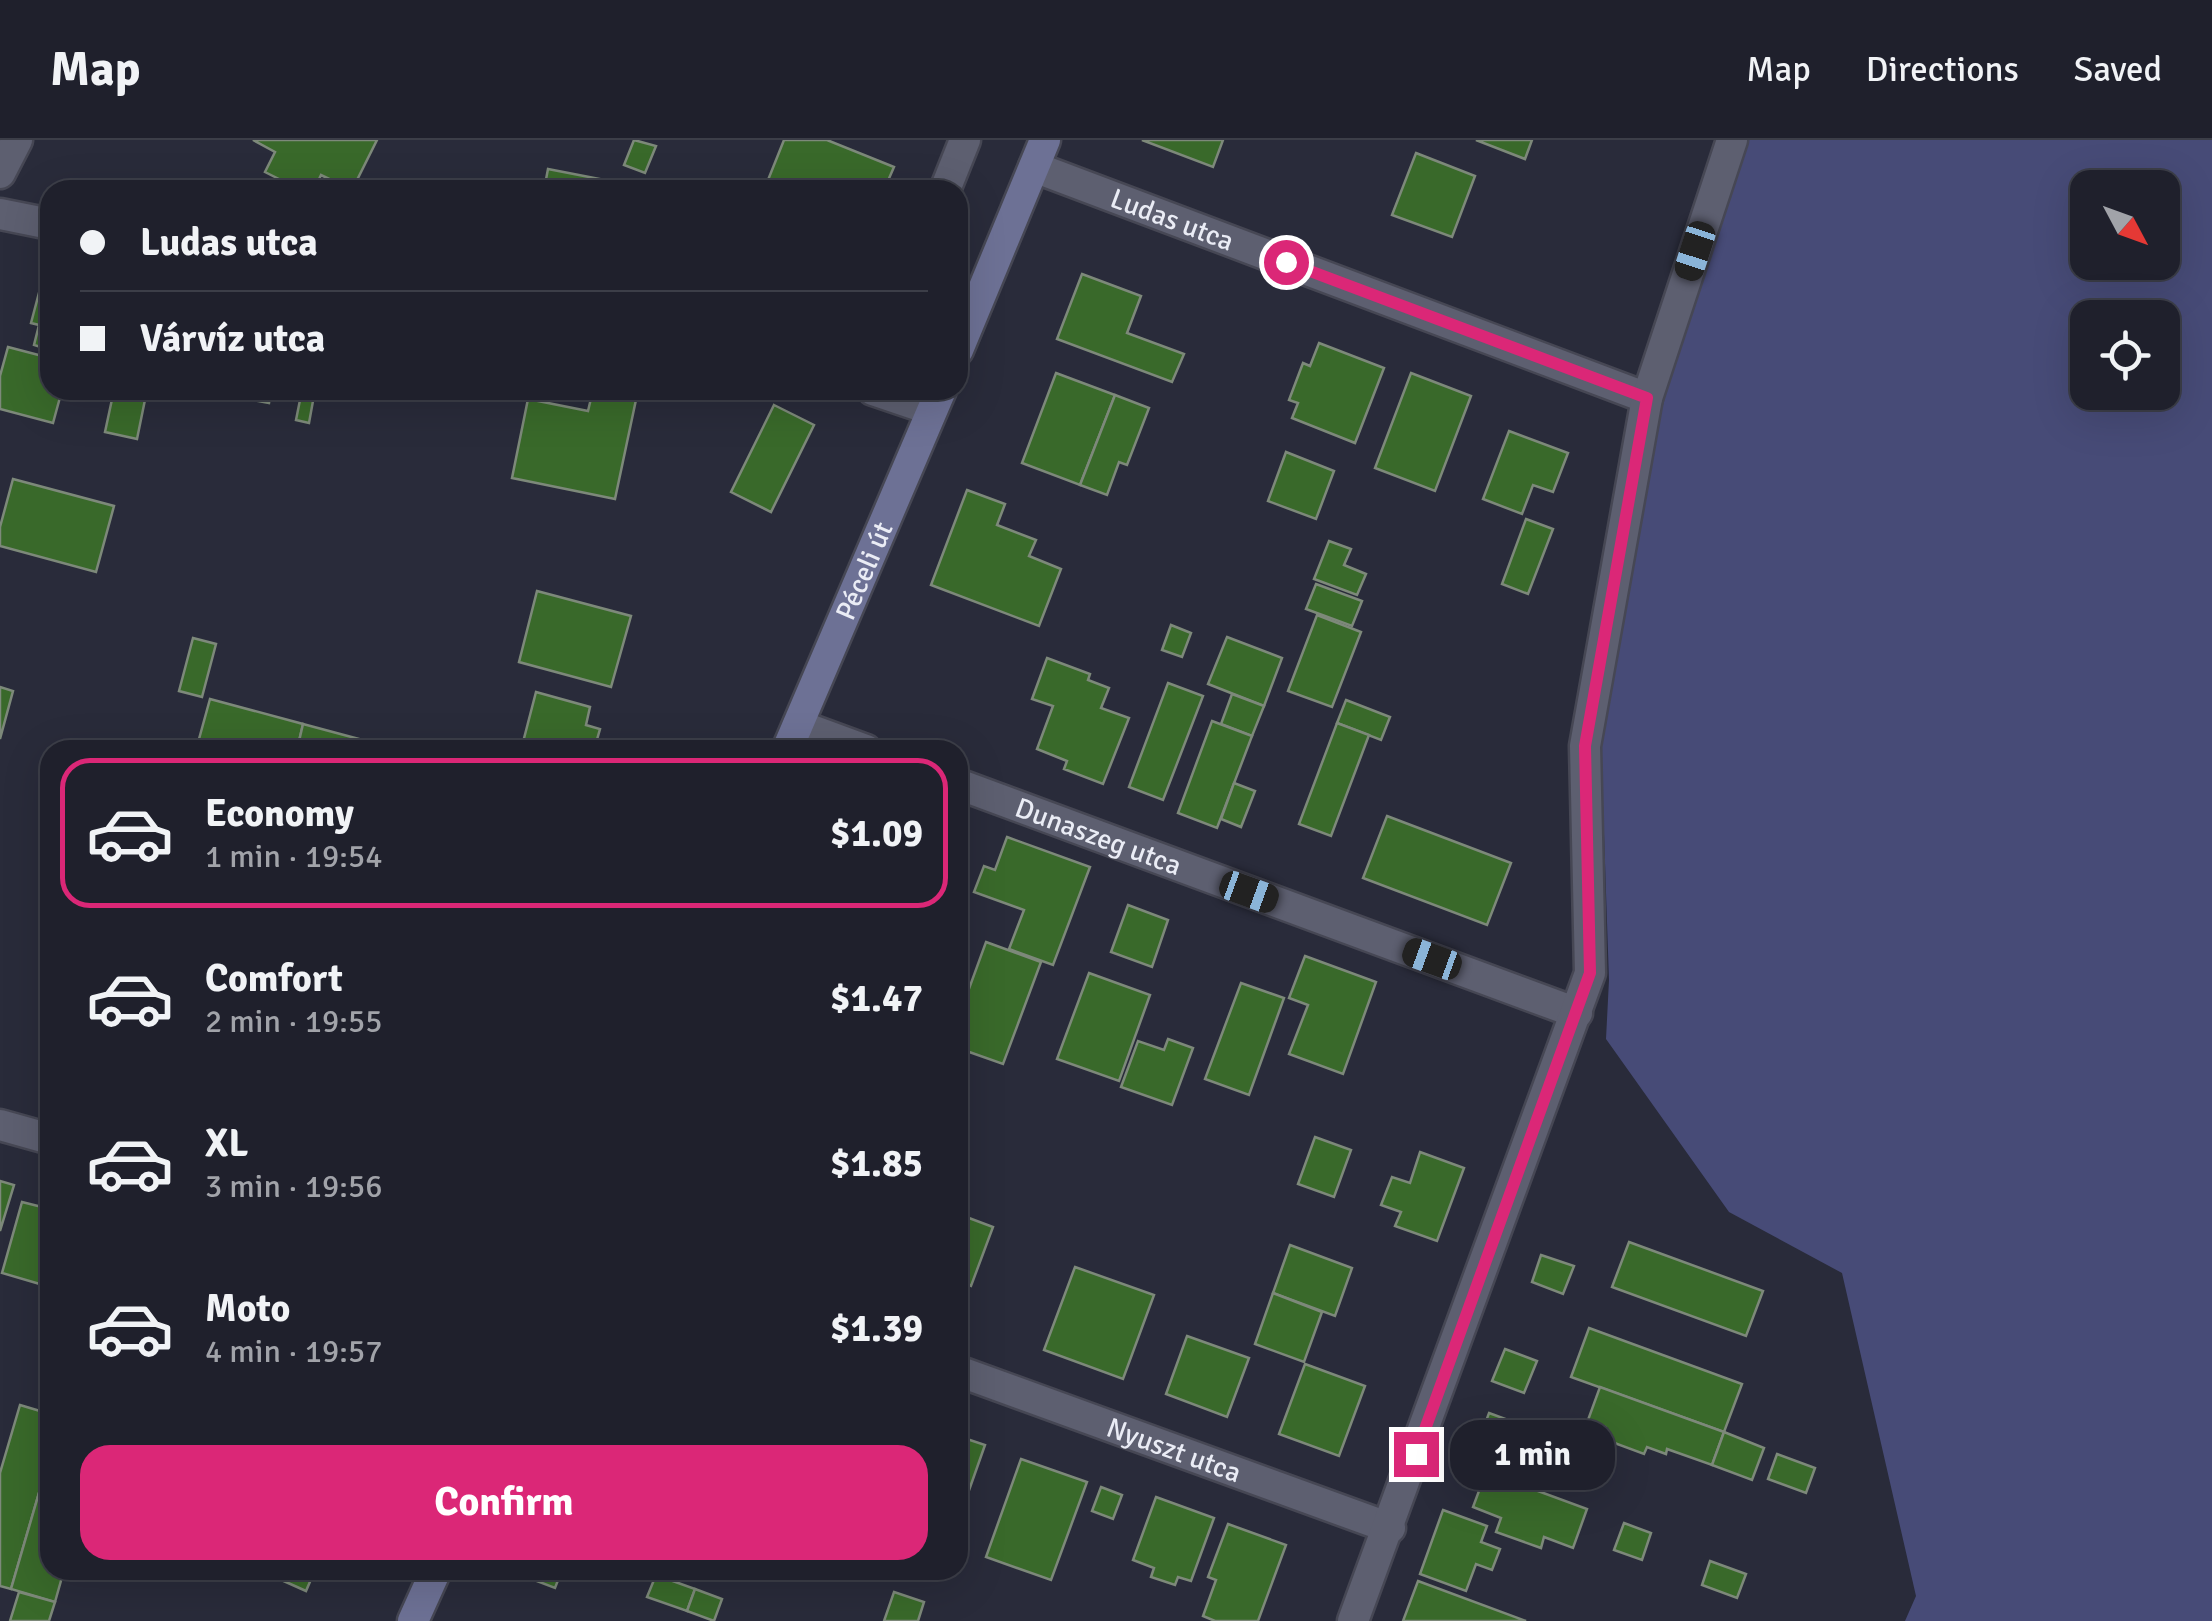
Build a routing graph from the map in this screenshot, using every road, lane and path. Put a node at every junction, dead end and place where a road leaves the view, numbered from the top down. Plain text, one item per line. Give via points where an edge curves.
1 (17, 140) edge
2 (964, 140) edge
3 (1732, 140) edge
4 (1039, 153) edge
5 (0, 173) edge
6 (949, 180) edge
7 (0, 214) edge
8 (40, 222) edge
9 (968, 326) edge
10 (1647, 398) junction
11 (936, 400) edge
12 (792, 737) edge
13 (968, 788) edge
14 (1577, 1013) junction
15 (0, 1125) edge
16 (40, 1136) edge
17 (968, 1375) edge
18 (1390, 1528) junction
19 (431, 1580) edge
20 (413, 1621) edge
21 (1353, 1621) edge

1 - 5 street
2 - 6 street
3 - 10 street
4 - 9 main road
4 - 10 street, Ludas utca
7 - 8 street
10 - 14 street via 1585,746 1590,973
11 - 12 main road, Péceli út
13 - 14 street, Dunaszeg utca
14 - 18 street
15 - 16 street
17 - 18 street, Nyuszt utca
18 - 21 street
19 - 20 main road

